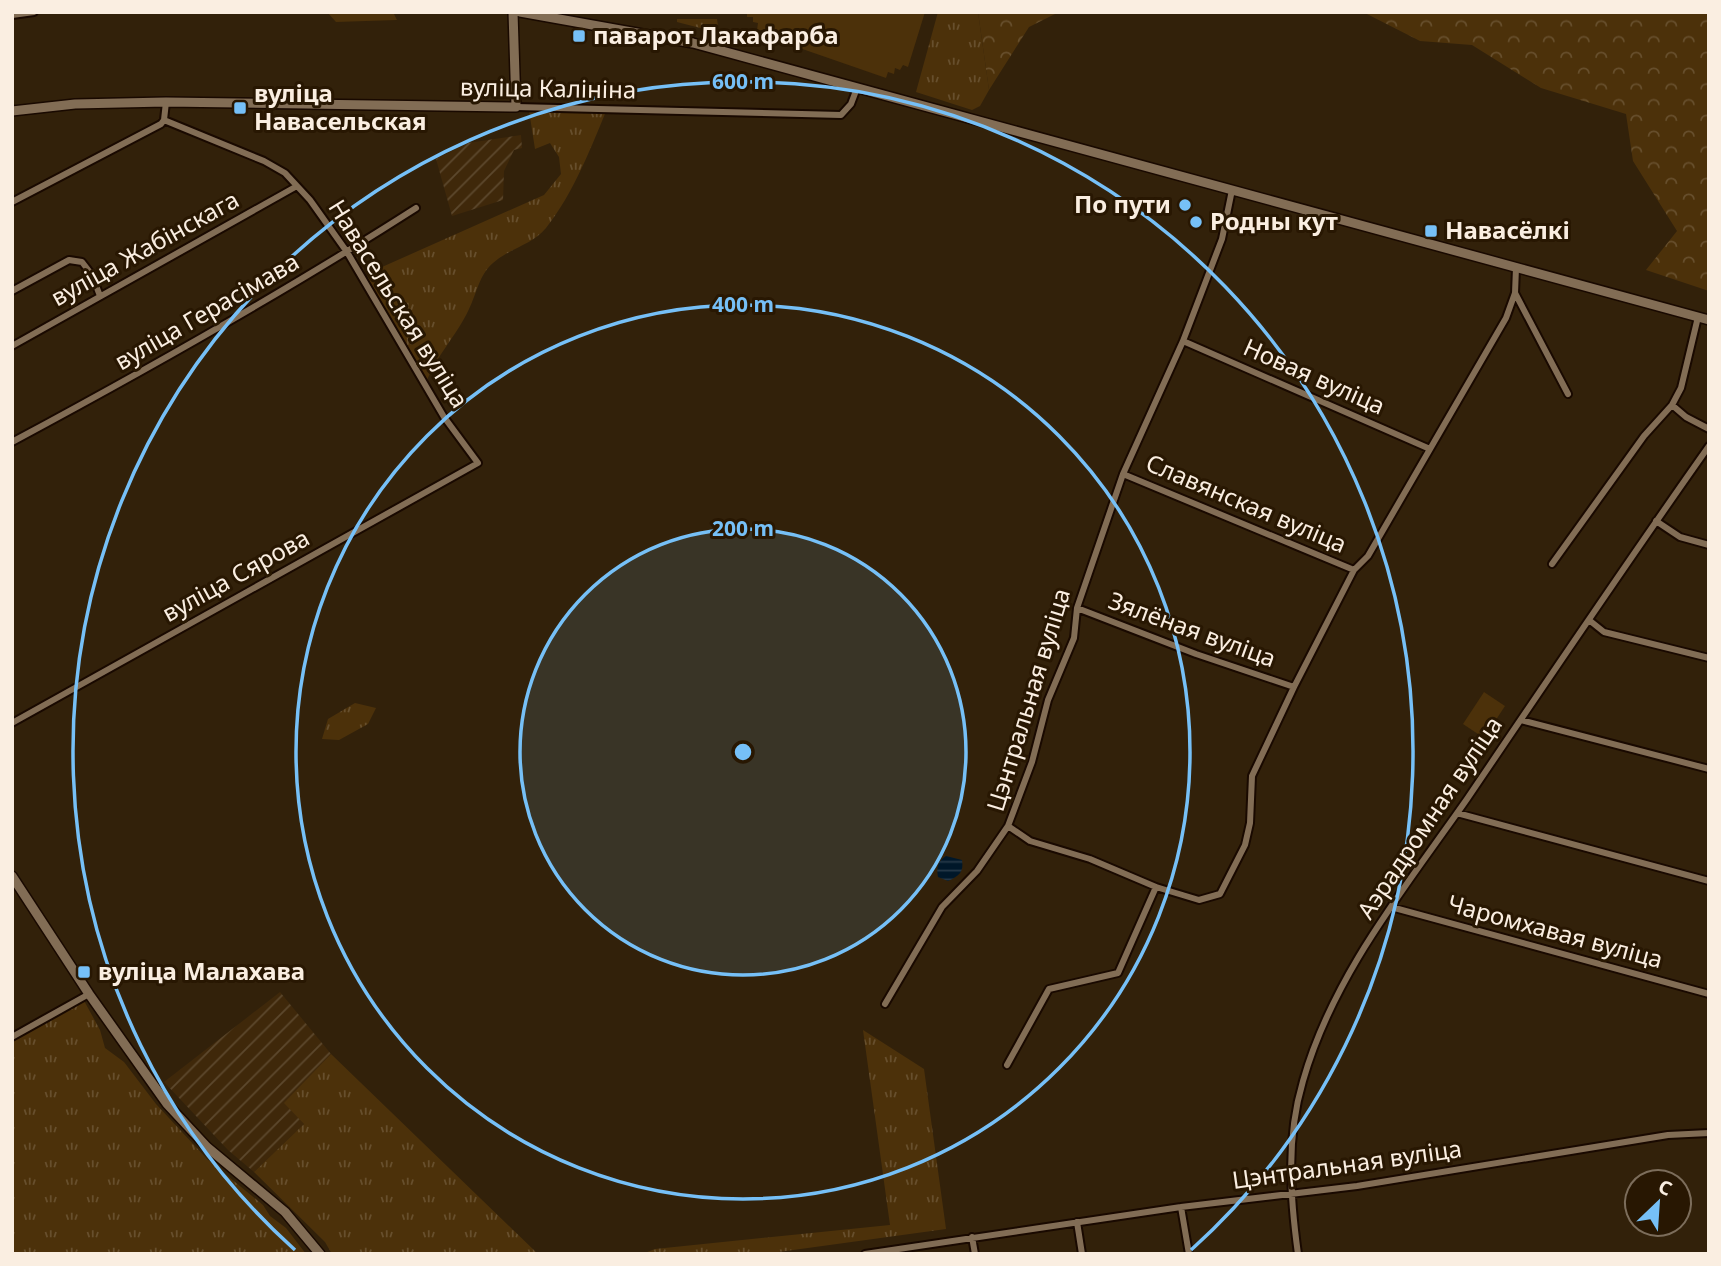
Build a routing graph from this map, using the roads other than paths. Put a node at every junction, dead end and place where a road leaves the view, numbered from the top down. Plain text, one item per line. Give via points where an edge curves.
1 (33, 12) edge
2 (513, 12) edge
3 (520, 12) edge
4 (12, 15) edge
5 (857, 88) junction
6 (166, 102) junction
7 (516, 107) junction
8 (12, 111) edge
9 (164, 120) junction
10 (298, 186) junction
11 (1232, 190) junction
12 (12, 202) edge
13 (416, 208) dead end
14 (348, 252) junction
15 (1516, 268) junction
16 (12, 291) edge
17 (1515, 293) junction
18 (100, 296) junction
19 (1698, 317) junction
20 (1709, 320) edge
21 (1183, 341) junction
22 (12, 346) edge
23 (1568, 394) dead end
24 (1672, 405) junction
25 (1709, 429) edge
26 (12, 442) edge
27 (1709, 446) edge
28 (1430, 449) junction
29 (478, 463) joint
30 (1123, 474) junction
31 (1656, 521) junction
32 (1709, 545) edge
33 (1552, 564) dead end
34 (1354, 570) junction
35 (1077, 608) junction
36 (1589, 620) junction
37 (1709, 658) edge
38 (1294, 687) junction
39 (1521, 720) junction
40 (12, 723) edge
41 (1709, 769) edge
42 (1457, 813) junction
43 (1009, 826) junction
44 (12, 876) edge
45 (1709, 881) edge
46 (1156, 887) junction
47 (1391, 907) junction
48 (89, 994) junction
49 (1709, 994) edge
50 (885, 1004) dead end
51 (12, 1037) edge
52 (1007, 1065) dead end
53 (1709, 1133) edge
54 (1292, 1194) junction
55 (1181, 1207) junction
56 (1077, 1222) junction
57 (972, 1237) junction
58 (869, 1253) edge
59 (320, 1254) edge
60 (975, 1254) edge
61 (1082, 1254) edge
62 (1189, 1254) edge
63 (1298, 1254) edge

1 - 4 street
2 - 7 main road
3 - 5 main road via 693,43
5 - 7 street, вуліца Калініна via 841,115
5 - 11 main road
6 - 7 main road, вуліца Калініна
6 - 8 main road, вуліца Калініна
6 - 9 street
9 - 10 street, Навасельская вуліца via 264,161
9 - 12 street
10 - 14 street, Навасельская вуліца
10 - 18 street, вуліца Жабінскага
11 - 15 main road
11 - 21 street, Цэнтральная вуліца via 1222,239
13 - 14 street, вуліца Герасімава
14 - 26 street, вуліца Герасімава via 170,357
14 - 29 street, Навасельская вуліца via 444,417
15 - 17 street, Цэнтральная вуліца
15 - 19 main road
16 - 18 street via 69,260 82,262
17 - 23 street
17 - 28 street, Цэнтральная вуліца via 1506,318
18 - 22 street, вуліца Жабінскага
19 - 20 main road
19 - 24 street via 1681,388
21 - 28 street, Новая вуліца
21 - 30 street, Цэнтральная вуліца
24 - 25 street
24 - 33 street via 1644,436
27 - 31 street, Аэрадромная вуліца
28 - 34 street, Цэнтральная вуліца via 1368,556
29 - 40 street, вуліца Сярова
30 - 34 street, Славянская вуліца
30 - 35 street, Цэнтральная вуліца
31 - 32 street via 1680,537
31 - 36 street, Аэрадромная вуліца
34 - 38 street, Цэнтральная вуліца
35 - 38 street, Зялёная вуліца
35 - 43 street, Цэнтральная вуліца via 1074,638 1048,700
36 - 37 street via 1604,632
36 - 39 street, Аэрадромная вуліца
38 - 46 street, Цэнтральная вуліца via 1252,776 1245,845 1220,894 1199,900
39 - 41 street
39 - 42 street, Аэрадромная вуліца
42 - 45 street
42 - 47 street, Аэрадромная вуліца
43 - 46 street, Цэнтральная вуліца via 1030,841 1090,859
43 - 50 street via 977,871 942,907
44 - 48 main road
46 - 52 street via 1118,973 1049,989
47 - 49 street, Чаромхавая вуліца
47 - 54 street, Аэрадромная вуліца via 1330,1007 1302,1082 1290,1153
48 - 51 street
48 - 59 main road via 167,1104 206,1147 285,1212
53 - 54 street, Цэнтральная вуліца via 1668,1135
54 - 55 street, Цэнтральная вуліца
54 - 63 street, Аэрадромная вуліца
55 - 56 street, Цэнтральная вуліца
55 - 62 street
56 - 57 street, Цэнтральная вуліца
56 - 61 street
57 - 58 street, Цэнтральная вуліца
57 - 60 street

